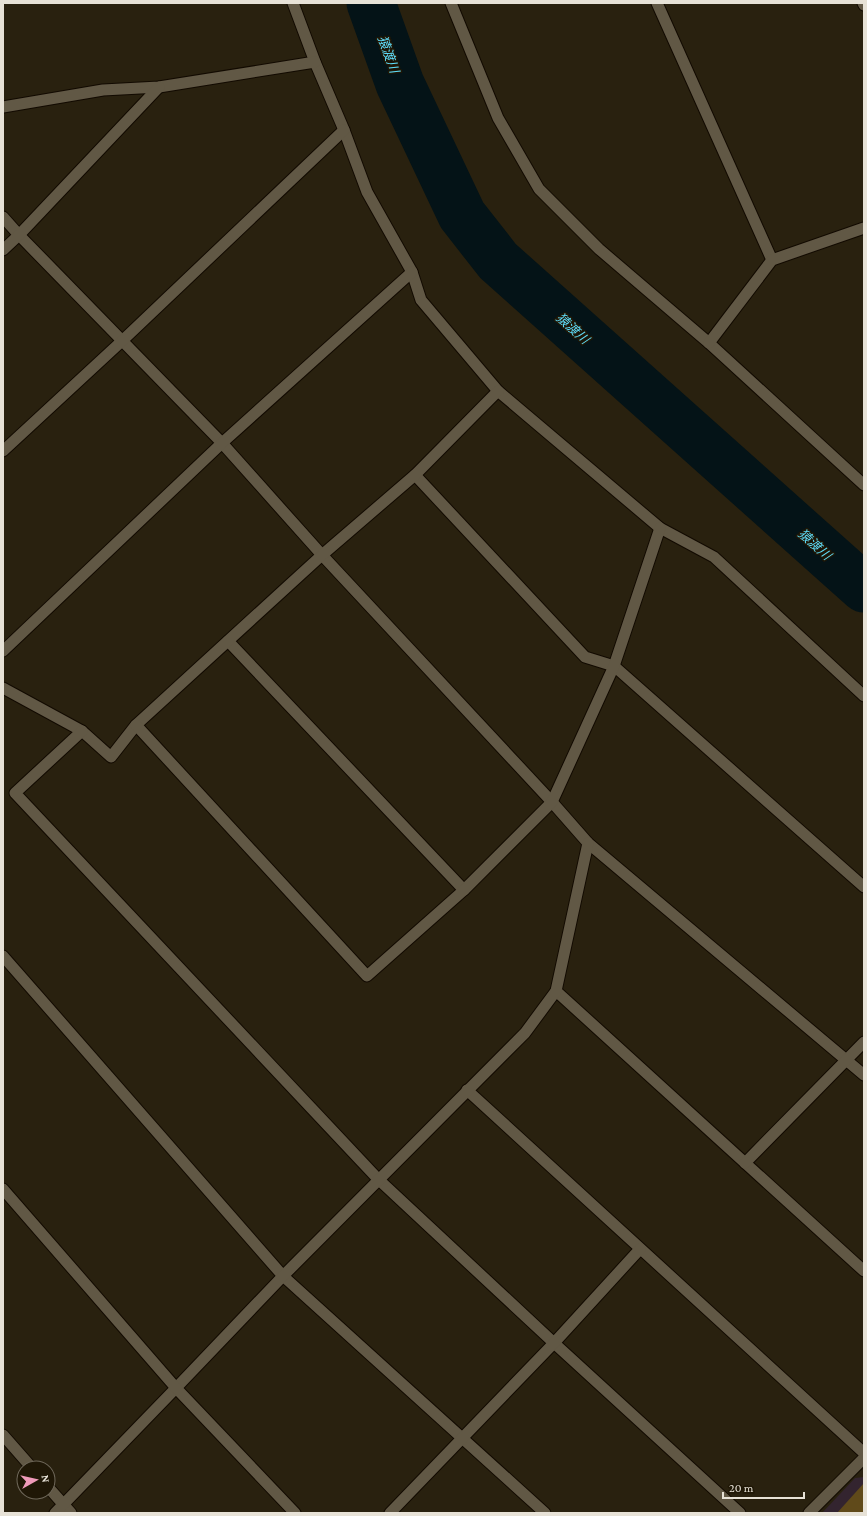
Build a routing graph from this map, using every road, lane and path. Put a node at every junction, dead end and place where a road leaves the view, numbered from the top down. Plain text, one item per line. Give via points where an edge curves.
1 (293, 3) edge
2 (451, 3) edge
3 (658, 3) edge
4 (315, 62) junction
5 (159, 87) junction
6 (3, 107) edge
7 (344, 130) junction
8 (3, 217) edge
9 (864, 228) edge
10 (19, 235) junction
11 (3, 250) edge
12 (772, 260) junction
13 (412, 272) junction
14 (123, 340) junction
15 (709, 343) junction
16 (498, 391) junction
17 (222, 443) junction
18 (3, 451) edge
19 (415, 475) junction
20 (864, 485) edge
21 (660, 528) junction
22 (322, 555) junction
23 (228, 641) junction
24 (3, 651) edge
25 (614, 666) junction
26 (3, 688) edge
27 (864, 696) edge
28 (136, 725) junction
29 (82, 731) junction
30 (552, 802) junction
31 (588, 843) junction
32 (864, 887) edge
33 (464, 890) junction
34 (3, 956) edge
35 (556, 991) junction
36 (864, 1042) edge
37 (847, 1060) junction
38 (864, 1075) edge
39 (467, 1090) junction
40 (746, 1163) junction
41 (378, 1179) junction
42 (3, 1189) edge
43 (640, 1249) junction
44 (864, 1270) edge
45 (283, 1276) junction
46 (554, 1343) junction
47 (176, 1388) junction
48 (3, 1434) edge
49 (462, 1438) junction
50 (864, 1453) edge
51 (864, 1458) edge
52 (25, 1460) edge
53 (56, 1496) edge
54 (67, 1509) edge
55 (55, 1513) edge
56 (295, 1513) edge
57 (390, 1513) edge
58 (546, 1513) edge
59 (740, 1513) edge
60 (809, 1513) edge

1 - 4 street
2 - 15 street via 498,118 538,189 599,249
3 - 12 street
4 - 5 street
4 - 7 street
5 - 6 street via 103,90
5 - 10 street
7 - 13 street via 367,192
7 - 14 street
8 - 10 street
9 - 12 street
10 - 11 street
10 - 14 street
12 - 15 street
13 - 16 street via 421,300
13 - 17 street
14 - 17 street
14 - 18 street
15 - 20 street
16 - 19 street
16 - 21 street
17 - 22 street
17 - 24 street
19 - 22 street
19 - 25 street via 585,657
21 - 25 street
21 - 27 street via 714,557
22 - 23 street
22 - 30 street
23 - 28 street
23 - 33 street
25 - 30 street
25 - 32 street
26 - 29 street
28 - 29 street via 111,757
28 - 33 street via 367,976
29 - 41 street via 15,793
30 - 31 street
30 - 33 street
31 - 35 street
31 - 37 street
34 - 45 street
35 - 39 street via 524,1033
35 - 40 street
36 - 37 street
37 - 38 street
37 - 40 street
39 - 41 street
39 - 43 street
40 - 44 street
41 - 45 street
41 - 46 street
42 - 47 street
43 - 46 street
43 - 50 street
45 - 47 street
45 - 49 street
46 - 49 street
46 - 59 street
47 - 54 street
47 - 56 street
48 - 52 street
49 - 57 street
49 - 58 street
51 - 60 street
53 - 54 street
54 - 55 street

